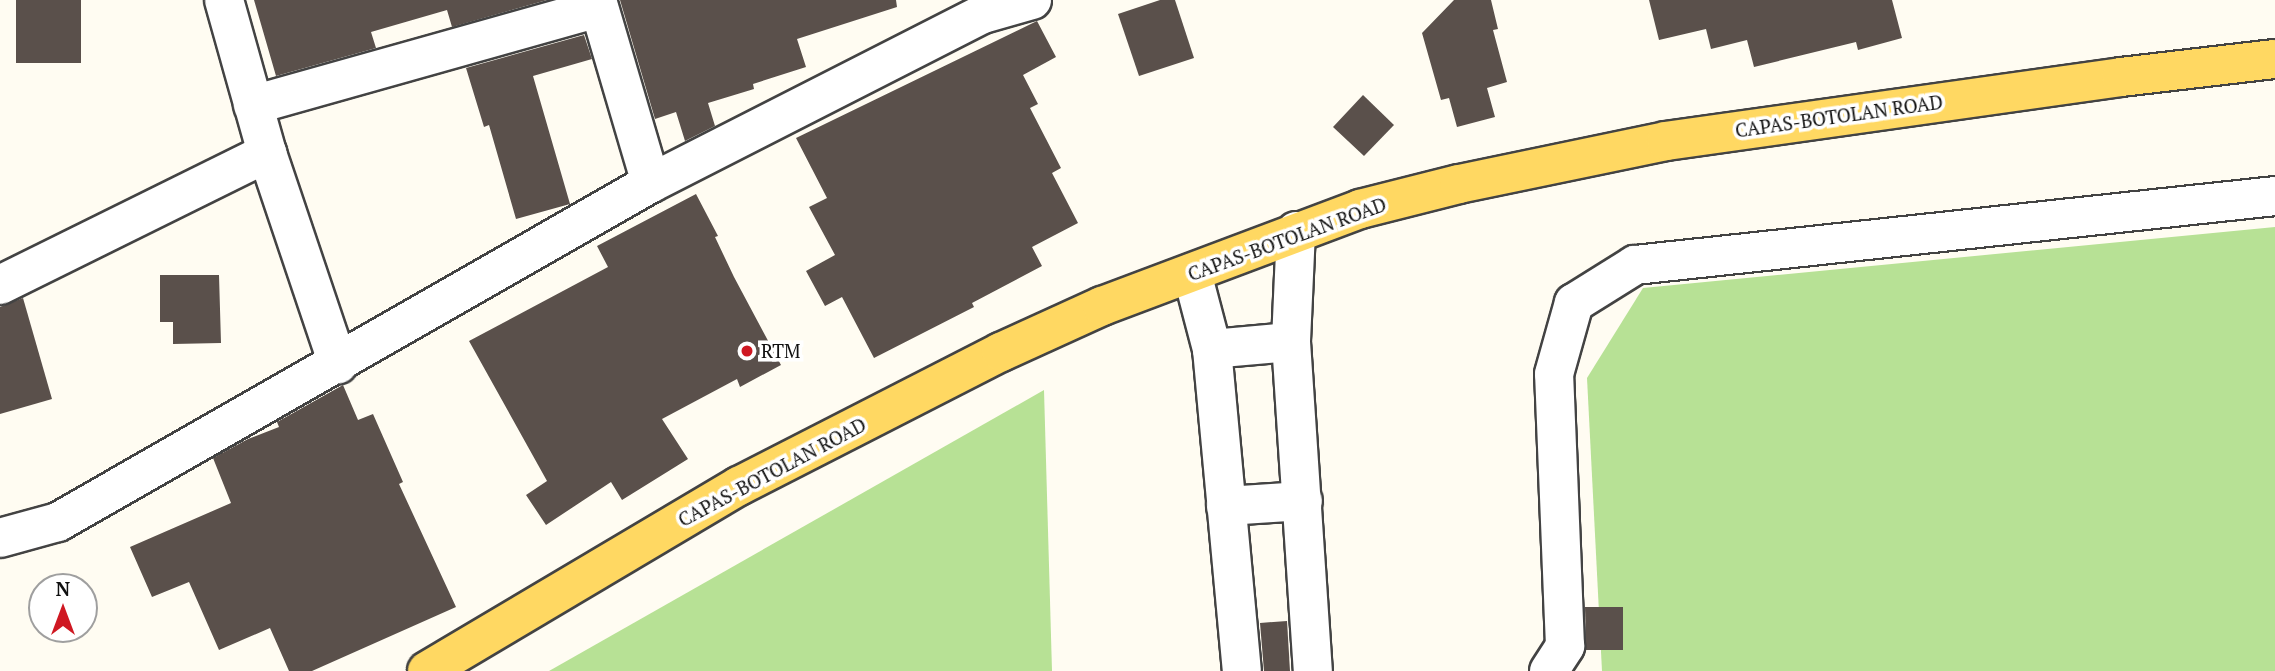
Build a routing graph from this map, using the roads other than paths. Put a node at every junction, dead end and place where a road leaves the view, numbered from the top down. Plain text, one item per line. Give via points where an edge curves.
1 (225, 0) edge
2 (1032, 0) edge
3 (598, 4) edge
4 (980, 7) edge
5 (2275, 59) edge
6 (253, 105) junction
7 (267, 153) junction
8 (651, 183) junction
9 (2275, 196) edge
10 (1296, 231) junction
11 (1192, 273) junction
12 (0, 285) edge
13 (1290, 342) junction
14 (1212, 349) junction
15 (338, 364) junction
16 (1303, 501) junction
17 (1226, 506) junction
18 (0, 538) edge
19 (427, 671) edge
20 (1242, 671) edge
21 (1313, 671) edge
22 (1549, 671) edge

1 - 6 street
2 - 4 street
3 - 6 street
3 - 8 street
4 - 8 street
5 - 10 main road, CAPAS-BOTOLAN ROAD via 1666,141 1459,184
6 - 7 street
7 - 12 street
7 - 15 street
8 - 15 street
9 - 22 street via 1635,265 1574,303 1554,374 1565,646
10 - 11 main road, CAPAS-BOTOLAN ROAD
10 - 13 street
11 - 14 street
11 - 19 main road, CAPAS-BOTOLAN ROAD via 1013,346 751,479
13 - 14 street
13 - 16 street
14 - 17 street
15 - 18 street via 58,522
16 - 17 street
16 - 21 street
17 - 20 street

